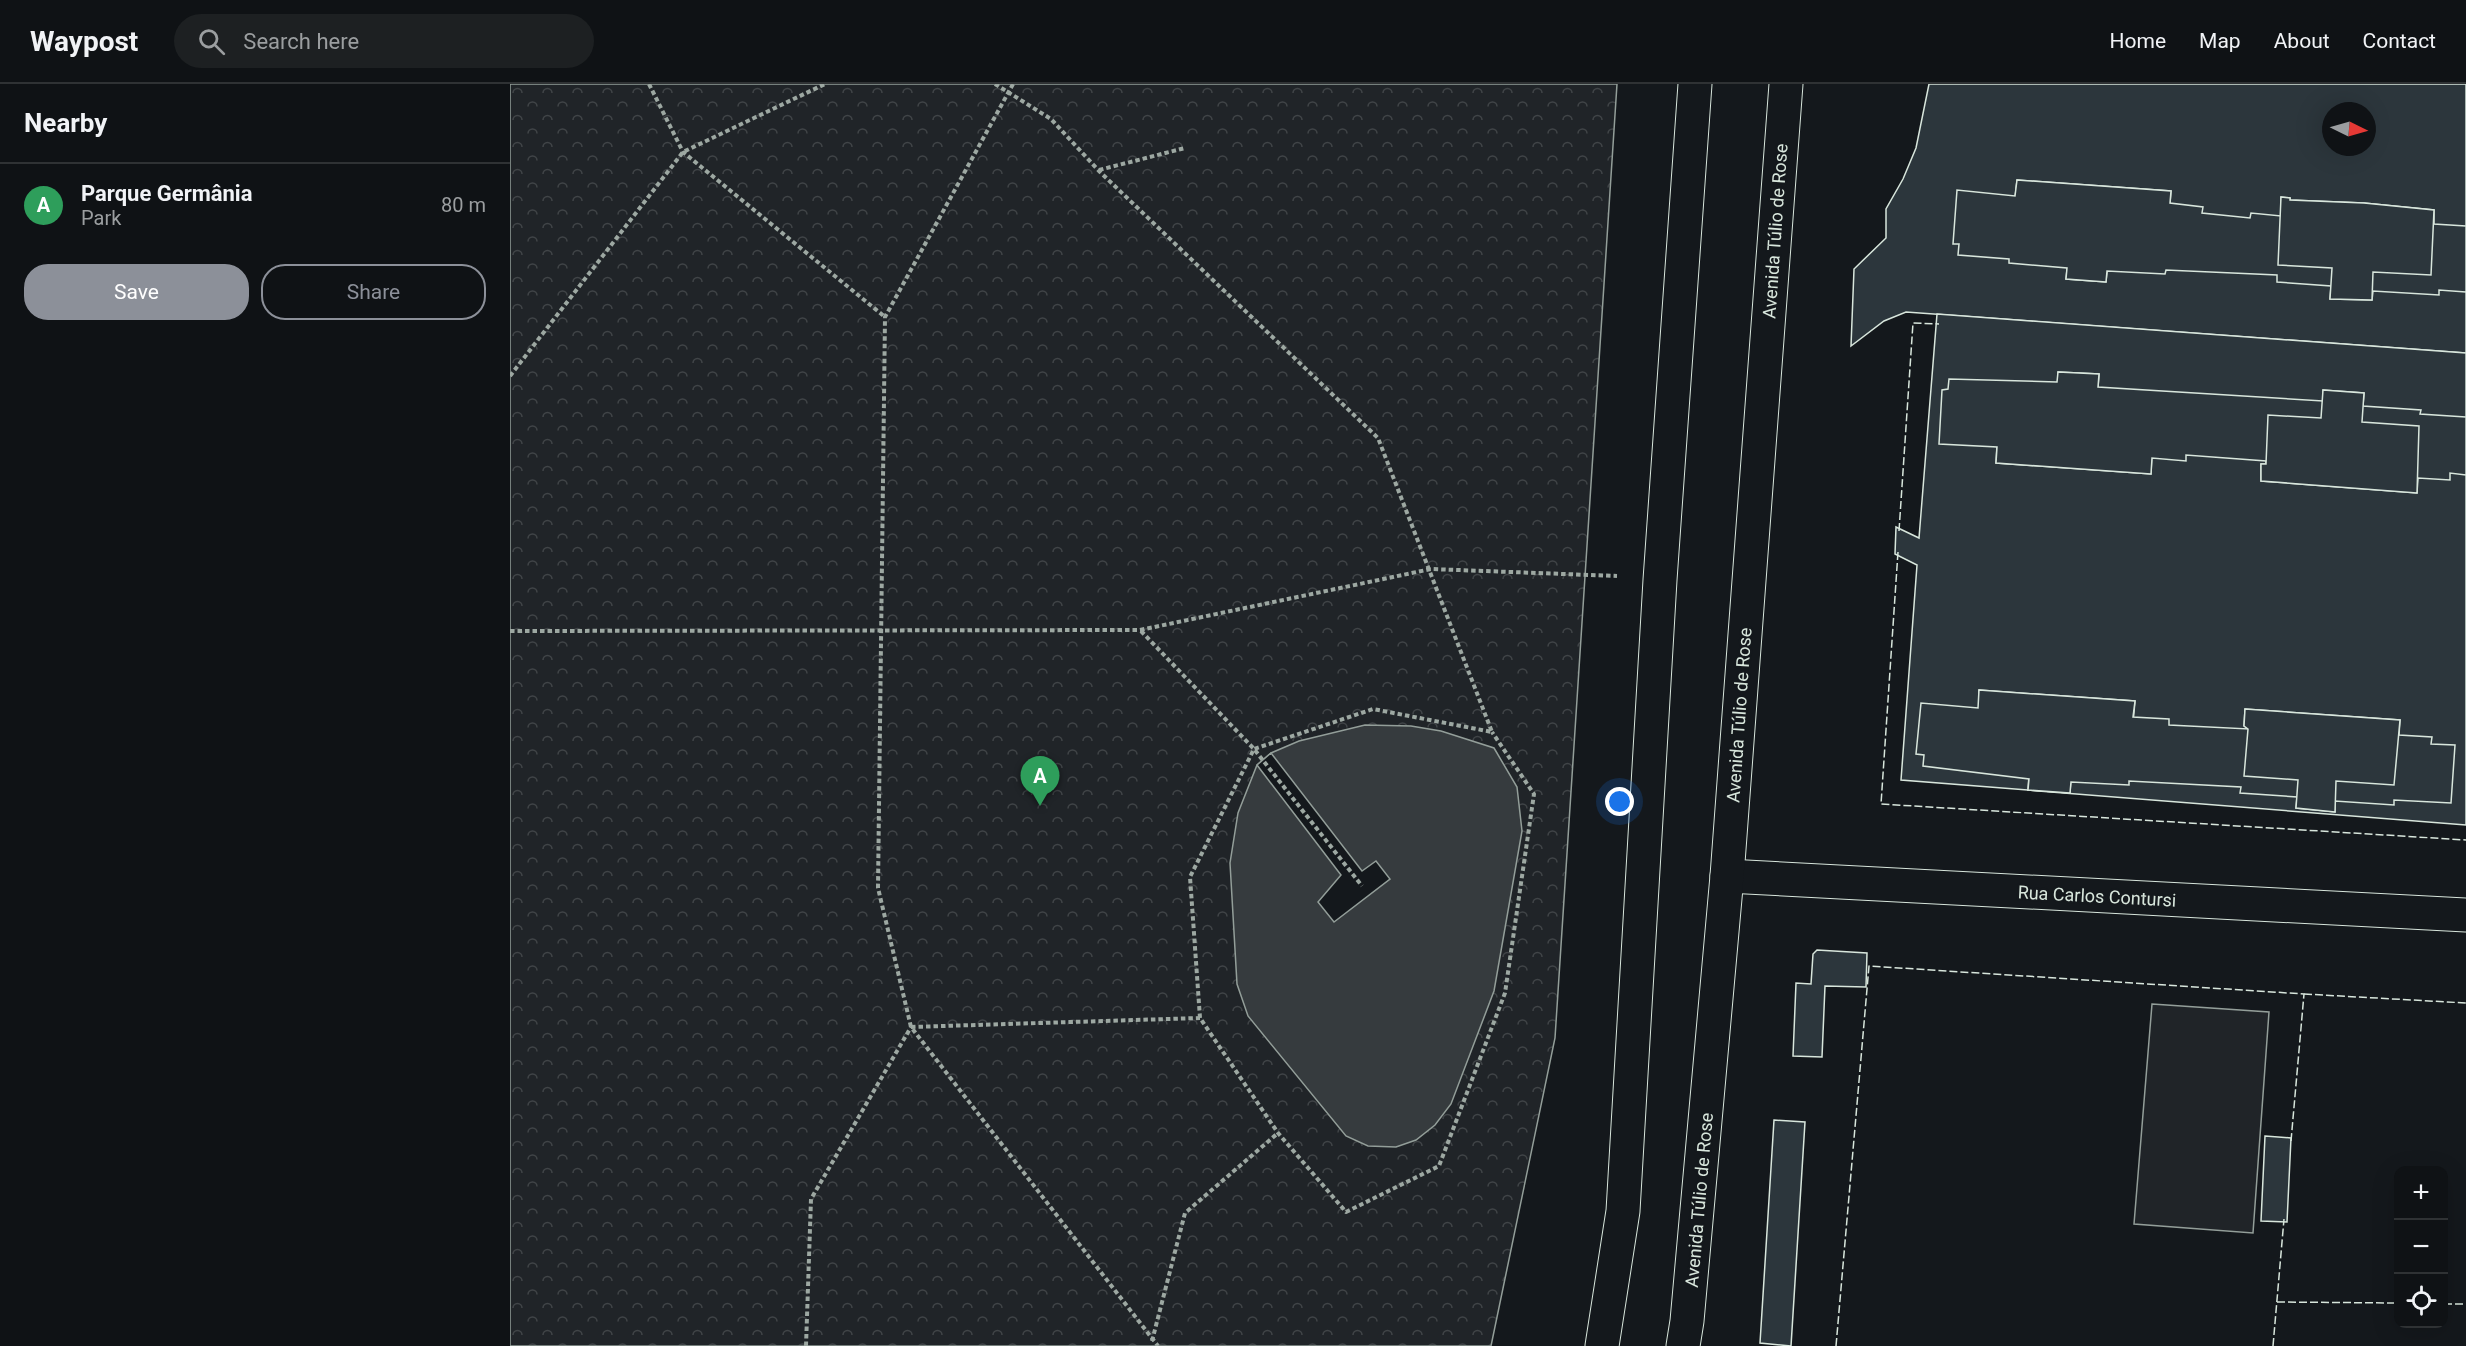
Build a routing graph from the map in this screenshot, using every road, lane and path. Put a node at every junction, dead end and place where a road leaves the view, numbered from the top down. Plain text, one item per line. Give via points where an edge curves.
1 (649, 84) edge
2 (825, 84) edge
3 (995, 84) edge
4 (1013, 84) edge
5 (1695, 84) edge
6 (1786, 84) edge
7 (1010, 93) junction
8 (1185, 148) dead end
9 (683, 152) junction
10 (1099, 171) junction
11 (885, 318) junction
12 (510, 376) edge
13 (1431, 569) junction
14 (1660, 580) junction
15 (1140, 630) junction
16 (510, 631) edge
17 (880, 632) junction
18 (1492, 732) junction
19 (1254, 748) junction
20 (1727, 876) junction
21 (1362, 886) dead end
22 (2466, 915) edge
23 (1200, 1018) junction
24 (911, 1027) junction
25 (1278, 1133) junction
26 (1152, 1341) junction
27 (806, 1346) edge
28 (1158, 1346) edge
29 (1602, 1346) edge
30 (1683, 1346) edge

1 - 9 path
2 - 9 path
3 - 7 path
4 - 7 path
5 - 14 street
6 - 20 street, Avenida Túlio de Rose
7 - 10 path via 1052,119
7 - 11 path
8 - 10 path
9 - 11 path
9 - 12 path
10 - 13 path via 1378,438
11 - 17 path
13 - 14 path via 1583,573
13 - 15 path
13 - 18 path
14 - 29 street via 1623,1211
15 - 17 path
15 - 19 path
16 - 17 path
17 - 24 path via 878,888
18 - 19 path via 1373,709
18 - 25 path via 1534,794 1505,993 1439,1166 1346,1212
19 - 21 path
19 - 23 path via 1190,876
20 - 22 street, Rua Carlos Contursi
20 - 30 street, Avenida Túlio de Rose
23 - 24 path
23 - 25 path
24 - 26 path
24 - 27 path via 811,1199
25 - 26 path via 1185,1213
26 - 28 path

